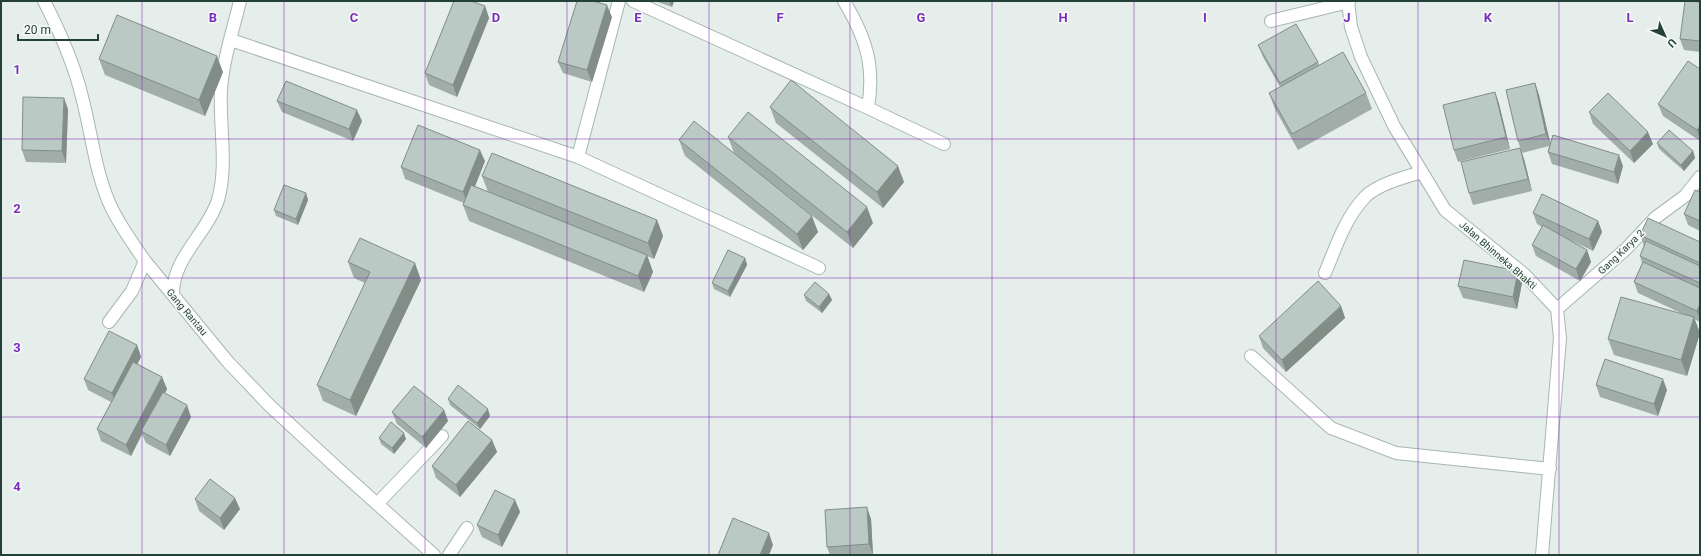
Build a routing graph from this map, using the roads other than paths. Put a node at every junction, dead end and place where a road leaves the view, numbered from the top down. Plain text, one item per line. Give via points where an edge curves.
1 (44, 1) edge
2 (240, 1) edge
3 (619, 1) edge
4 (632, 1) edge
5 (844, 1) edge
6 (1349, 1) edge
7 (1271, 21) dead end
8 (231, 40) junction
9 (868, 108) junction
10 (944, 144) dead end
11 (578, 157) junction
12 (1422, 172) junction
13 (1700, 177) edge
14 (145, 260) junction
15 (819, 268) dead end
16 (1325, 273) dead end
17 (173, 295) junction
18 (1557, 309) junction
19 (109, 322) dead end
20 (1251, 356) dead end
21 (442, 436) dead end
22 (1550, 469) junction
23 (377, 504) junction
24 (467, 528) dead end
25 (434, 555) edge
26 (449, 555) edge
27 (1542, 555) edge

1 - 14 street, Gang Rantau via 59,28 70,56 100,176 111,208
2 - 8 street
3 - 11 street
4 - 9 street
5 - 9 street via 860,29 867,52 871,82
6 - 7 street
6 - 12 street, Jalan Bhinneka Bhakti via 1351,27 1361,57 1394,126
8 - 11 street
8 - 17 street via 221,91 222,174 218,199 214,211 181,263 175,278
9 - 10 street
11 - 15 street
12 - 16 street via 1391,181 1366,196 1346,224
12 - 18 street, Jalan Bhinneka Bhakti via 1445,210 1525,275
13 - 18 street, Gang Karya 2 via 1685,196 1655,218 1626,249
14 - 17 street, Gang Rantau
14 - 19 street via 132,291
17 - 23 street, Gang Rantau via 228,362 269,405
18 - 22 street via 1560,338
20 - 22 street via 1330,428 1396,453
21 - 23 street
22 - 27 street
23 - 25 street, Gang Rantau
24 - 26 street

